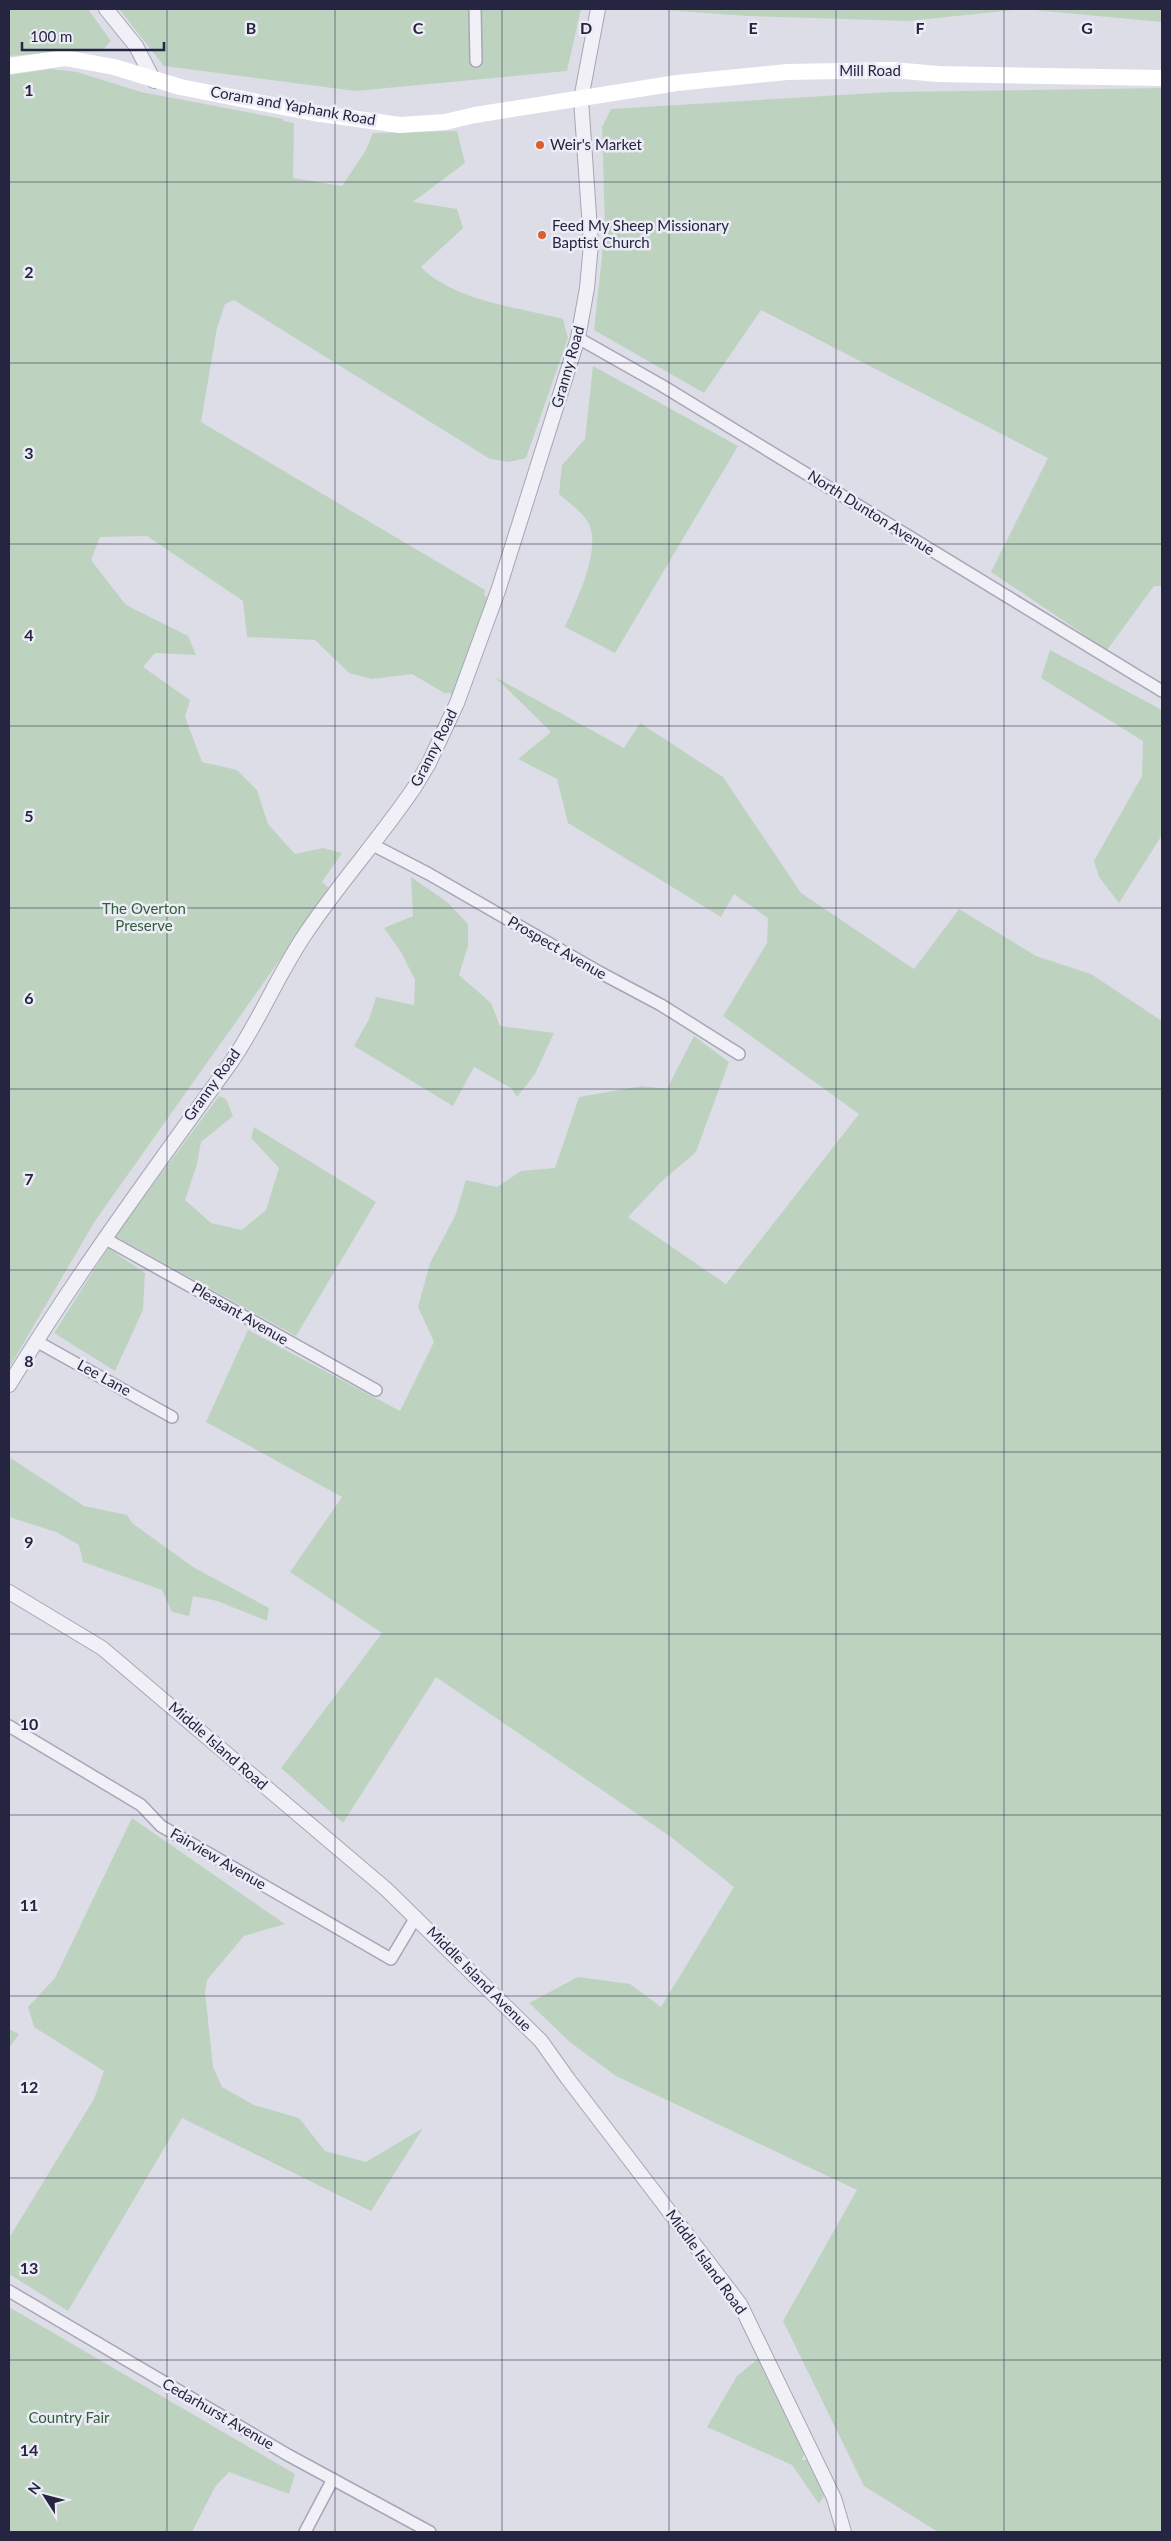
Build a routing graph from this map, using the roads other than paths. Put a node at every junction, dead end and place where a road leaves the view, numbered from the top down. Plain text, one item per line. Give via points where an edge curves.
1 (106, 9) edge
2 (475, 9) edge
3 (598, 9) edge
4 (476, 61) dead end
5 (9, 66) edge
6 (1162, 78) edge
7 (154, 81) junction
8 (580, 99) junction
9 (578, 338) junction
10 (1162, 691) edge
11 (373, 845) junction
12 (738, 1054) dead end
13 (104, 1238) junction
14 (36, 1341) junction
15 (9, 1385) edge
16 (376, 1390) dead end
17 (172, 1417) dead end
18 (9, 1592) edge
19 (9, 1726) edge
20 (416, 1917) junction
21 (542, 2041) joint
22 (9, 2291) edge
23 (333, 2479) junction
24 (305, 2532) edge
25 (430, 2532) edge
26 (844, 2532) edge

1 - 7 street via 136,46
2 - 4 street
3 - 8 street, Granny Road
5 - 7 main road, Coram and Yaphank Road via 65,58 114,67
6 - 8 main road, Mill Road via 938,74 893,70 787,72 677,83
7 - 8 main road, Coram and Yaphank Road via 306,111 400,125 446,122
8 - 9 street, Granny Road via 591,244
9 - 10 street, North Dunton Avenue via 670,390
9 - 11 street, Granny Road via 498,591 457,703 428,765
11 - 12 street, Prospect Avenue via 662,1005
11 - 13 street, Granny Road via 306,933 232,1060
13 - 14 street, Granny Road
13 - 16 street, Pleasant Avenue
14 - 15 street, Granny Road
14 - 17 street, Lee Lane
18 - 20 street, Middle Island Road via 102,1648
19 - 20 street, Fairview Avenue via 141,1805 162,1826 391,1959
20 - 21 street, Middle Island Avenue
21 - 26 street, Middle Island Road via 740,2304 834,2498
22 - 23 street, Cedarhurst Avenue
23 - 24 street
23 - 25 street, Cedarhurst Avenue

